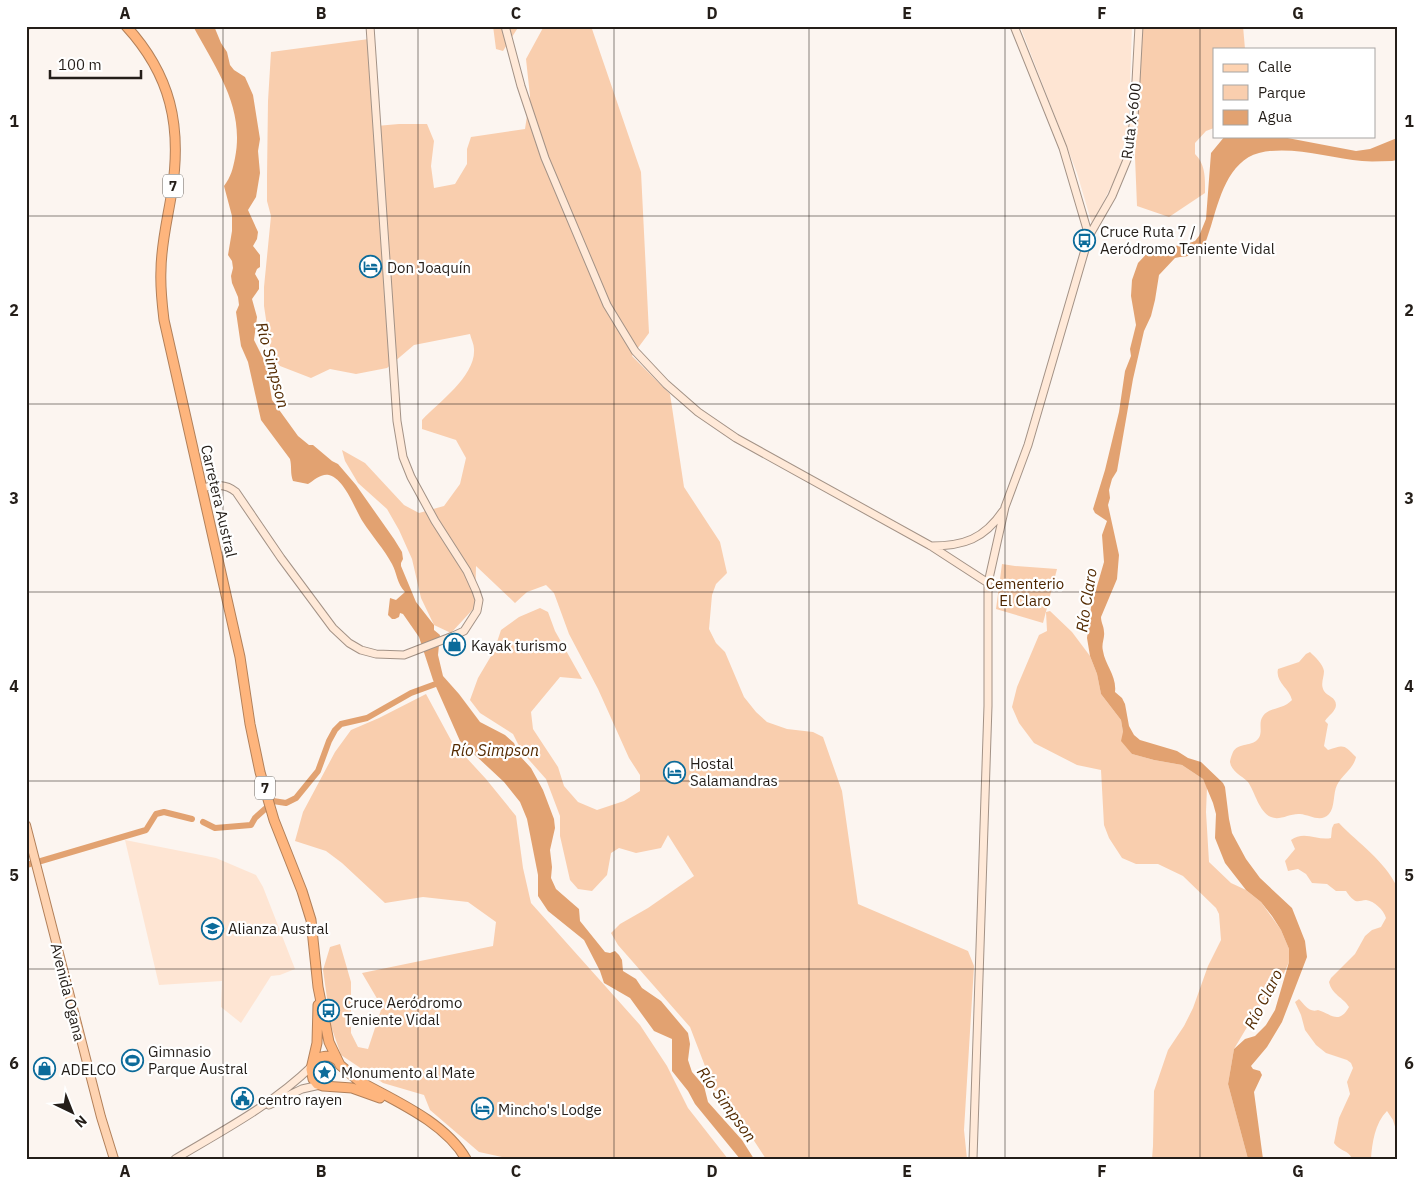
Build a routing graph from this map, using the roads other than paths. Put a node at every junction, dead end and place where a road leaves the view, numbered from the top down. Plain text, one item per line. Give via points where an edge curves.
1 (126, 26) edge
2 (370, 26) edge
3 (505, 26) edge
4 (1014, 26) edge
5 (1140, 26) edge
6 (1089, 236) junction
7 (202, 488) junction
8 (1005, 507) junction
9 (931, 546) junction
10 (988, 583) junction
11 (26, 825) edge
12 (318, 987) junction
13 (313, 1064) junction
14 (339, 1064) junction
15 (325, 1086) junction
16 (402, 1105) junction
17 (252, 1112) junction
18 (114, 1159) edge
19 (175, 1159) edge
20 (466, 1159) edge
21 (973, 1159) edge

1 - 7 highway, Carretera Austral / 7 via 148,52 173,111 174,174 161,269 162,299
2 - 7 street via 397,421 403,457 435,521 467,571 479,600 477,611 464,631 404,655 361,650 334,628 240,496 225,486
3 - 9 street via 545,158 607,306 635,351 698,412 736,438
4 - 6 street via 1063,148
5 - 6 street, Ruta X-600 via 1129,155 1112,196
6 - 8 street, Ruta X-600 via 1028,445
7 - 12 highway, Carretera Austral / 7 via 240,657 260,772 311,920
8 - 9 street via 990,526 970,541
8 - 10 street
9 - 10 street
10 - 21 street via 988,706
11 - 18 main road, Avenida Ogana
12 - 13 highway, Carretera Austral / 7 via 317,1043
12 - 14 highway, Carretera Austral / 7 via 329,1042
13 - 14 highway via 317,1059 330,1056
13 - 15 highway, Carretera Austral / 7 via 313,1079
13 - 17 street via 287,1088
14 - 15 highway via 342,1073 339,1080
14 - 16 highway, Carretera Austral / 7 via 359,1081
15 - 16 highway, Carretera Austral / 7 via 352,1088
15 - 17 street via 302,1089
16 - 20 highway, Carretera Austral / 7 via 439,1127
17 - 19 street

